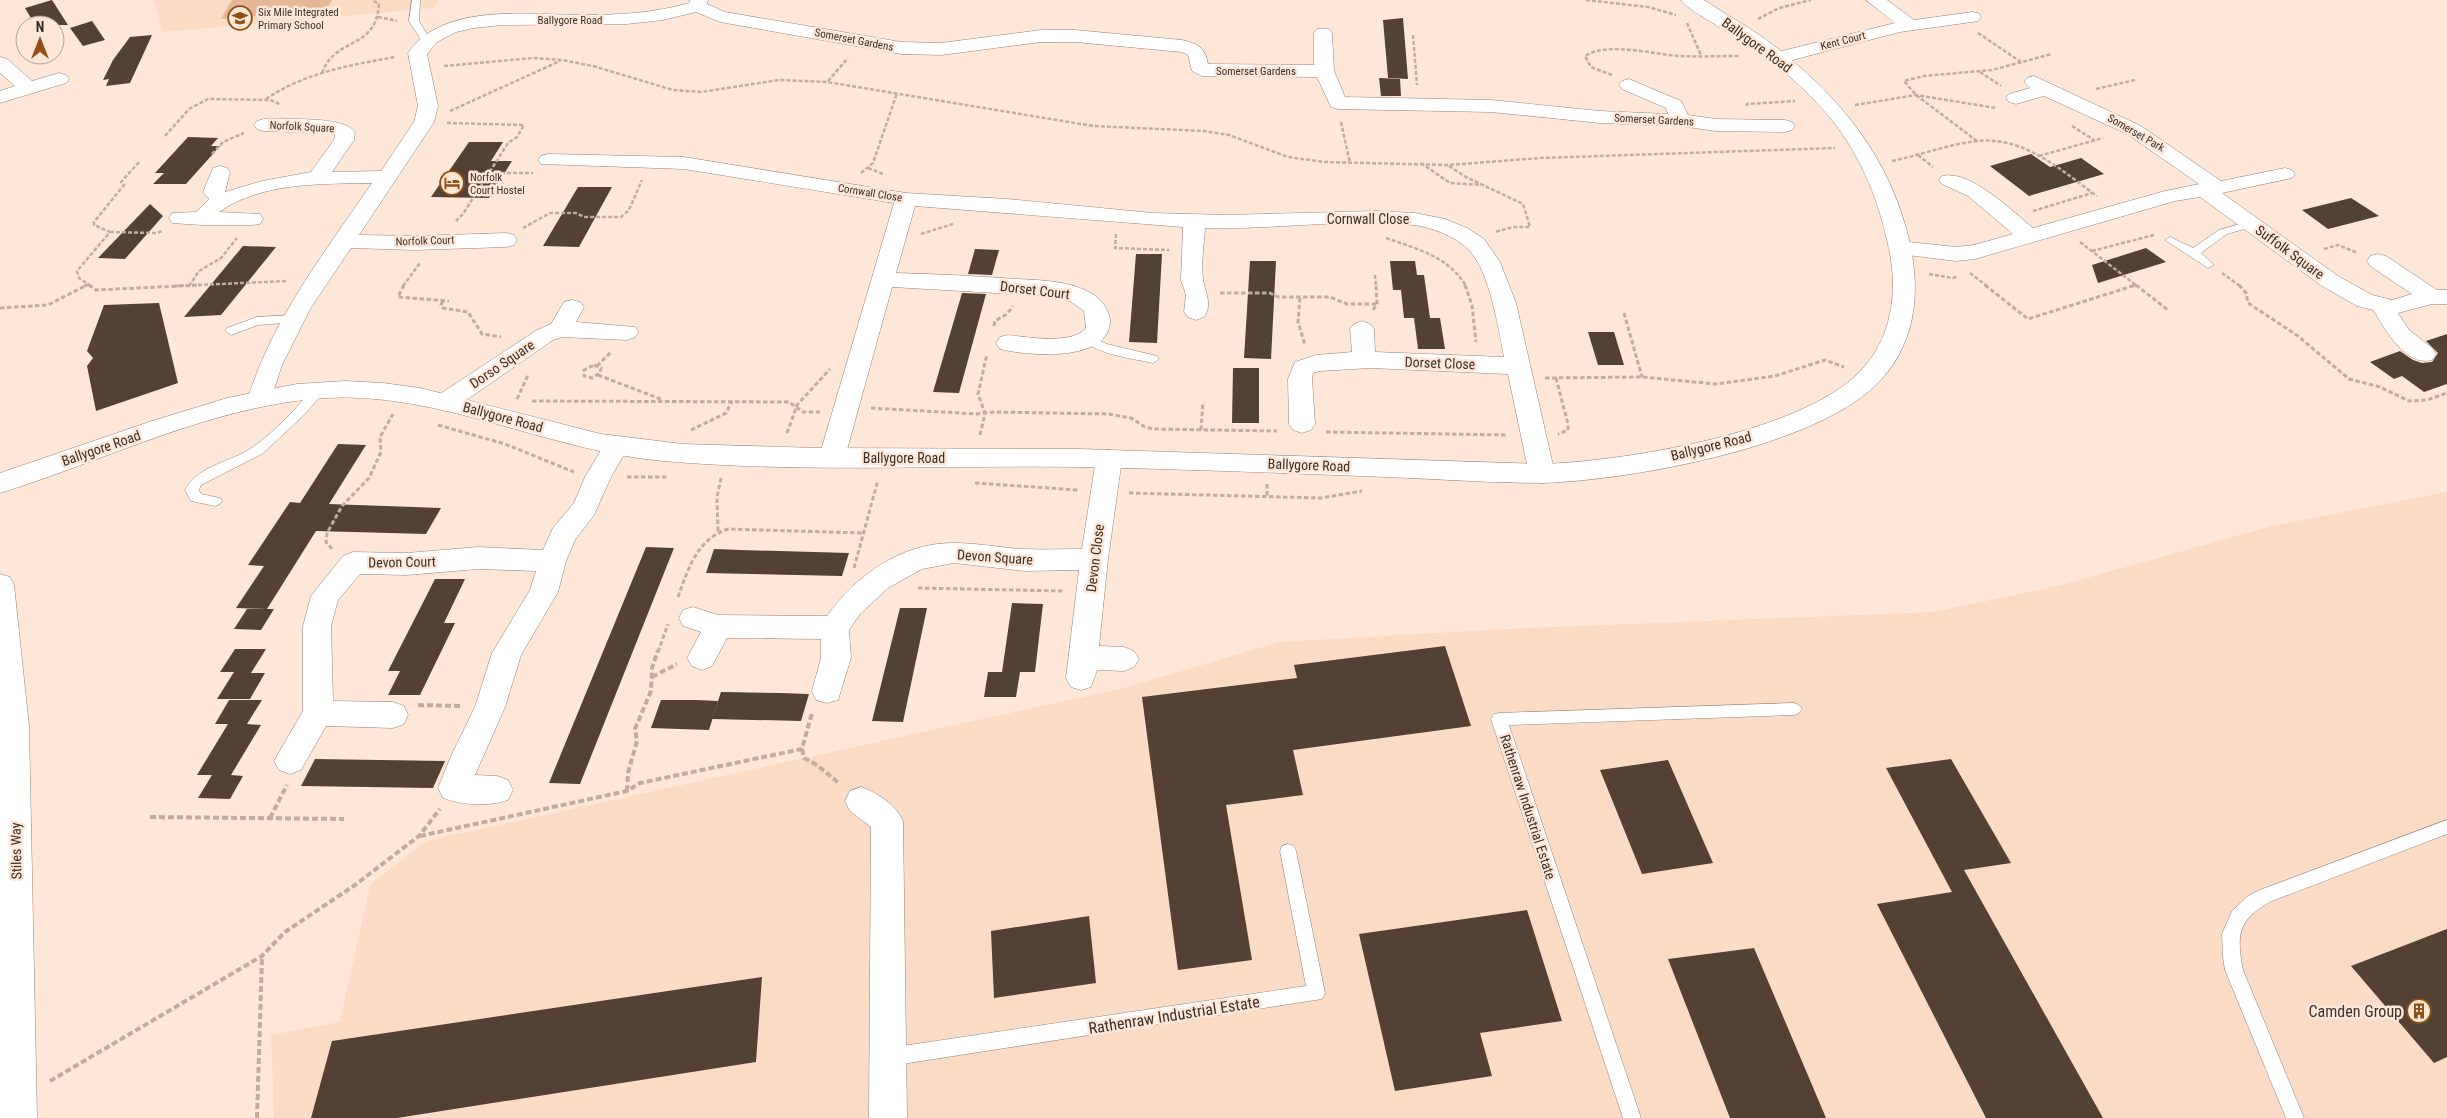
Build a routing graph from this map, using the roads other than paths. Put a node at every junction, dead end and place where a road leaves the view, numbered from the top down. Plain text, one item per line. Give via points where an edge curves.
1 (416, 0) edge
2 (1875, 0) edge
3 (698, 3) edge
4 (1686, 13) edge
5 (1964, 18) road end
6 (1910, 25) junction
7 (1323, 33) dead end
8 (421, 54) junction
9 (1775, 56) junction
10 (0, 63) edge
11 (1324, 71) junction
12 (59, 78) dead end
13 (1629, 85) road end
14 (29, 88) junction
15 (0, 96) edge
16 (2016, 98) road end
17 (304, 108) dead end
18 (1680, 120) junction
19 (264, 124) road end
20 (289, 125) junction
21 (1785, 126) dead end
22 (548, 160) road end
23 (220, 172) road end
24 (2285, 174) dead end
25 (387, 177) junction
26 (317, 178) junction
27 (1949, 180) dead end
28 (2211, 189) junction
29 (906, 199) junction
30 (222, 201) junction
31 (180, 218) road end
32 (202, 219) junction
33 (252, 219) dead end
34 (1194, 222) junction
35 (2251, 224) junction
36 (2028, 235) junction
37 (506, 240) road end
38 (2170, 240) road end
39 (344, 241) junction
40 (1899, 248) junction
41 (2194, 253) junction
42 (2378, 261) road end
43 (2208, 265) road end
44 (882, 280) junction
45 (2440, 297) edge
46 (1197, 303) road end
47 (2382, 306) junction
48 (572, 307) dead end
49 (293, 319) junction
50 (1362, 329) road end
51 (232, 331) dead end
52 (627, 332) dead end
53 (550, 334) junction
54 (1090, 340) junction
55 (996, 342) road end
56 (2424, 354) dead end
57 (1153, 359) dead end
58 (1364, 360) junction
59 (1518, 372) junction
60 (319, 390) junction
61 (260, 398) junction
62 (446, 402) junction
63 (1302, 429) road end
64 (616, 446) junction
65 (832, 457) junction
66 (1109, 459) junction
67 (1542, 474) junction
68 (0, 484) edge
69 (215, 502) dead end
70 (1094, 559) junction
71 (552, 561) junction
72 (0, 585) edge
73 (843, 617) junction
74 (702, 658) dead end
75 (1124, 659) dead end
76 (827, 691) road end
77 (1794, 709) dead end
78 (318, 712) junction
79 (393, 715) road end
80 (7, 729) edge
81 (290, 761) road end
82 (8, 787) edge
83 (497, 790) dead end
84 (860, 801) road end
85 (2447, 827) edge
86 (1288, 850) dead end
87 (888, 1058) junction
88 (19, 1109) edge
89 (888, 1118) edge
90 (1632, 1118) edge
91 (2294, 1118) edge

1 - 8 lane via 414,21
2 - 6 street
3 - 8 street, Ballygore Road via 671,14 602,21 476,22 444,30
3 - 11 street, Somerset Gardens via 720,17 902,48 941,49 1015,39 1075,36 1187,47 1197,53 1200,69 1207,71
4 - 9 street, Ballygore Road via 1737,29
5 - 6 street, Kent Court
6 - 9 street, Kent Court
7 - 11 street
8 - 25 street via 428,106 424,122
9 - 40 street, Ballygore Road via 1832,108 1866,152 1888,204
10 - 14 street
11 - 18 street, Somerset Gardens via 1338,103 1490,106 1600,118
12 - 14 street
13 - 18 street via 1674,105
14 - 15 street
16 - 28 street, Somerset Park via 2040,86 2134,130
17 - 20 street
18 - 21 street, Somerset Gardens via 1716,126
19 - 20 street, Norfolk Square
20 - 26 street, Norfolk Square via 331,127 344,132 344,140
22 - 29 street, Cornwall Close via 693,164
23 - 30 street via 214,192
24 - 28 street
25 - 26 street
25 - 39 street
26 - 30 street via 281,183
27 - 36 street via 1975,192
28 - 35 street, Suffolk Square
28 - 36 street via 2172,195
29 - 34 street, Cornwall Close
29 - 44 street
30 - 32 street
31 - 32 street
32 - 33 street
34 - 46 street via 1192,280
34 - 59 street, Cornwall Close via 1397,217 1437,224 1459,233 1476,244 1497,282
35 - 41 lane via 2223,232
35 - 47 street, Suffolk Square via 2345,291
36 - 40 street via 1968,253
37 - 39 street, Norfolk Court
38 - 41 lane
39 - 49 street
40 - 67 street, Ballygore Road via 1906,288 1902,316 1884,357 1866,380 1848,394 1782,426 1745,438 1618,467
41 - 43 lane
42 - 45 street, Suffolk Square
44 - 54 street, Dorset Court via 961,282 1066,292 1089,301 1094,307 1099,321 1096,334
44 - 65 street
45 - 47 street, Suffolk Square via 2405,306
47 - 56 street via 2401,335
48 - 53 street, Dorso Square
49 - 51 lane via 257,321
49 - 61 street via 270,365
50 - 58 street
52 - 53 street
53 - 62 street, Dorso Square
54 - 55 street via 1059,345
54 - 57 lane via 1103,347
58 - 59 street, Dorset Close via 1479,364
58 - 63 street, Dorset Close via 1316,361 1306,366 1300,374
59 - 67 street, Cornwall Close
60 - 61 street, Ballygore Road
60 - 62 street, Ballygore Road via 406,394
60 - 69 lane via 257,451 196,482 192,490 196,498
61 - 68 street, Ballygore Road via 187,418
62 - 64 street, Ballygore Road
64 - 65 street, Ballygore Road via 667,452
64 - 71 street via 585,508 563,534
65 - 66 street, Ballygore Road
66 - 67 street, Ballygore Road
66 - 70 street, Devon Close
70 - 73 street, Devon Square via 1025,560 954,553 916,558 878,580
70 - 75 street, Devon Close via 1083,668
71 - 78 street, Devon Court via 478,558 407,564 353,563 325,596 317,626
71 - 83 street via 544,592 507,653 490,707 454,788
72 - 80 street, Stiles Way
73 - 74 street via 706,622
73 - 76 street
77 - 90 lane, Rathenraw Industrial Estate via 1499,719
78 - 79 street
78 - 81 street
80 - 82 street, Stiles Way
82 - 88 street, Stiles Way
84 - 87 street via 887,821
85 - 91 lane via 2266,895 2236,916 2230,945 2234,970
86 - 87 lane, Rathenraw Industrial Estate via 1316,993
87 - 89 street

